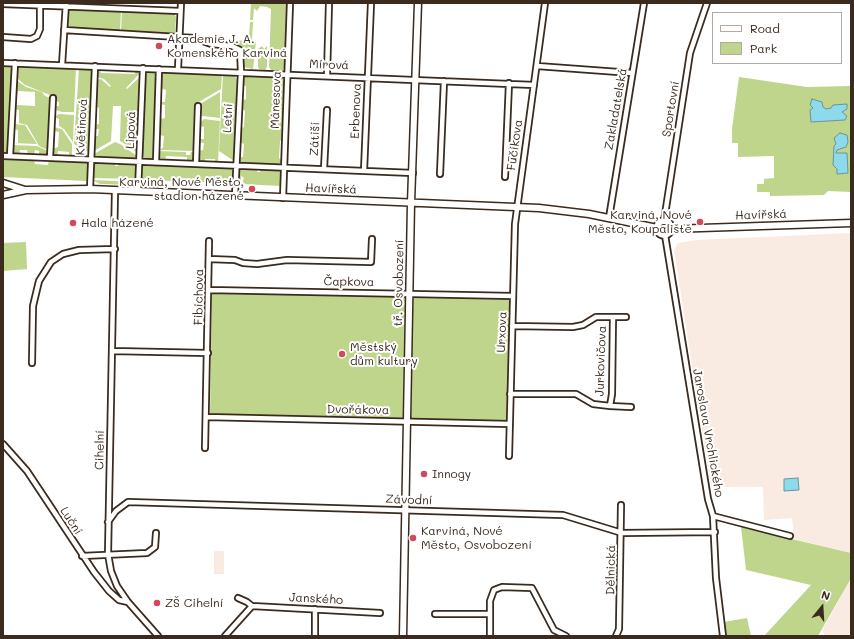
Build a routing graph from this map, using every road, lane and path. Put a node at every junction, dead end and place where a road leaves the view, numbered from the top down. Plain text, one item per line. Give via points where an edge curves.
1 (181, 3) edge
2 (290, 3) edge
3 (329, 3) edge
4 (371, 3) edge
5 (418, 3) edge
6 (545, 3) edge
7 (644, 3) edge
8 (707, 3) edge
9 (3, 4) edge
10 (66, 5) edge
11 (40, 6) junction
12 (180, 10) junction
13 (64, 30) junction
14 (178, 36) junction
15 (3, 37) edge
16 (3, 62) edge
17 (14, 63) junction
18 (62, 65) junction
19 (95, 66) junction
20 (537, 66) junction
21 (143, 68) junction
22 (159, 69) junction
23 (178, 69) junction
24 (241, 72) junction
25 (632, 73) junction
26 (287, 74) junction
27 (327, 75) junction
28 (367, 77) junction
29 (416, 79) junction
30 (444, 80) junction
31 (509, 83) junction
32 (534, 85) junction
33 (53, 98) dead end
34 (198, 106) dead end
35 (327, 110) dead end
36 (3, 156) edge
37 (10, 156) junction
38 (50, 158) junction
39 (91, 160) junction
40 (140, 162) junction
41 (156, 162) junction
42 (196, 164) junction
43 (236, 166) junction
44 (284, 167) junction
45 (324, 169) junction
46 (364, 171) junction
47 (412, 173) junction
48 (440, 174) dead end
49 (505, 177) dead end
50 (3, 183) edge
51 (26, 190) junction
52 (90, 190) junction
53 (116, 191) junction
54 (138, 191) junction
55 (3, 195) edge
56 (235, 196) junction
57 (283, 198) junction
58 (411, 203) junction
59 (518, 208) junction
60 (609, 218) junction
61 (664, 221) junction
62 (851, 224) edge
63 (657, 228) junction
64 (671, 228) junction
65 (665, 235) junction
66 (372, 239) dead end
67 (209, 241) dead end
68 (115, 249) junction
69 (209, 259) junction
70 (209, 290) junction
71 (410, 293) junction
72 (513, 296) junction
73 (613, 317) junction
74 (626, 317) dead end
75 (512, 326) junction
76 (112, 351) junction
77 (208, 353) junction
78 (32, 363) dead end
79 (510, 394) junction
80 (610, 406) junction
81 (632, 407) dead end
82 (206, 417) junction
83 (407, 422) junction
84 (510, 424) junction
85 (3, 444) edge
86 (205, 448) dead end
87 (509, 456) dead end
88 (621, 505) dead end
89 (404, 510) junction
90 (713, 516) junction
91 (108, 522) junction
92 (715, 532) junction
93 (156, 533) dead end
94 (622, 533) junction
95 (790, 536) dead end
96 (108, 554) junction
97 (82, 556) junction
98 (238, 598) dead end
99 (128, 602) junction
100 (252, 606) junction
101 (315, 609) junction
102 (380, 613) dead end
103 (435, 614) dead end
104 (490, 614) junction
105 (158, 636) edge
106 (225, 636) edge
107 (315, 636) edge
108 (403, 636) edge
109 (490, 636) edge
110 (566, 636) edge
111 (616, 636) edge
112 (723, 636) edge

1 - 12 street
2 - 26 street, Mánesova
3 - 27 street
4 - 28 street, Erbenova
5 - 29 street, tř. Osvobození
6 - 20 street, Fučíkova
7 - 25 street, Zakladatelská
8 - 61 street, Sportovní via 690,53
9 - 11 street
10 - 11 street
10 - 12 street
10 - 13 street
11 - 15 street via 40,29 37,36 31,39
12 - 14 street
13 - 14 street
13 - 18 street
14 - 23 street
14 - 24 street via 237,48 240,50
16 - 17 street, Mírová
17 - 18 street, Mírová
17 - 37 street
18 - 19 street, Mírová
19 - 21 street, Mírová
19 - 39 street, Květinová
20 - 25 street
20 - 32 street, Fučíkova
21 - 22 street, Mírová
21 - 40 street, Lipová
22 - 23 street, Mírová
22 - 41 street
23 - 24 street, Mírová
24 - 26 street, Mírová
24 - 43 street, Letní
25 - 60 street, Zakladatelská
26 - 27 street, Mírová
26 - 44 street, Mánesova
27 - 28 street, Mírová
28 - 29 street, Mírová
28 - 46 street, Erbenova
29 - 30 street
29 - 47 street, tř. Osvobození
30 - 31 street
30 - 48 street
31 - 32 street
31 - 49 street, Fučíkova
32 - 59 street, Fučíkova
33 - 38 street
34 - 42 street
35 - 45 street, Zátiší
36 - 37 street
37 - 38 street
38 - 39 street
39 - 40 street
39 - 52 street, Květinová
40 - 41 street
40 - 54 street, Lipová
41 - 42 street
42 - 43 street
43 - 44 street
43 - 56 street, Letní
44 - 45 street
44 - 57 street, Mánesova
45 - 46 street
46 - 47 street
47 - 58 street, tř. Osvobození
50 - 51 street
51 - 52 street, Havířská
51 - 55 street, Havířská
52 - 53 street, Havířská
53 - 54 street, Havířská
53 - 68 street, Cihelní
54 - 56 street, Havířská
56 - 57 street, Havířská
57 - 58 street, Havířská
58 - 59 street, Havířská
58 - 71 street, tř. Osvobození
59 - 60 street, Havířská via 565,211
59 - 72 street, Urxova via 515,224
60 - 63 street, Havířská
61 - 63 street via 658,224
61 - 64 street via 669,223
62 - 64 street, Havířská
63 - 65 street via 660,234
64 - 65 street
65 - 90 street, Jaroslava Vrchlického via 708,499
66 - 69 street, Čapkova via 371,262 287,260 257,264
67 - 69 street, Fibichova
68 - 76 street, Cihelní
68 - 78 street via 79,250 63,254 51,262 39,281 33,306
69 - 70 street, Fibichova
70 - 71 street, Čapkova
70 - 77 street, Fibichova
71 - 72 street, Čapkova
71 - 83 street, tř. Osvobození
72 - 75 street, Urxova
73 - 74 street, Jurkovičova
73 - 75 street, Jurkovičova via 596,317 573,327
73 - 80 street, Jurkovičova
75 - 79 street, Urxova
76 - 77 street
76 - 91 street, Cihelní
77 - 82 street, Fibichova
79 - 80 street, Jurkovičova via 576,394 593,404
79 - 84 street, Urxova
80 - 81 street, Jurkovičova
82 - 83 street, Dvořákova
82 - 86 street, Fibichova
83 - 84 street, Dvořákova
83 - 89 street, tř. Osvobození
84 - 87 street, Urxova
85 - 97 street, Luční via 27,471
88 - 94 street, Dělnická
89 - 91 street, Závodní via 128,502 116,511
89 - 94 street, Závodní via 563,515
89 - 108 street, tř. Osvobození
90 - 92 street, Jaroslava Vrchlického
90 - 95 street
91 - 96 street, Cihelní
92 - 94 street, Závodní
92 - 112 street, Jaroslava Vrchlického via 716,578
93 - 96 street via 155,547 147,553
94 - 111 street, Dělnická via 619,629
96 - 97 street
96 - 99 street, Cihelní via 111,571
97 - 99 street, Luční via 109,591 119,600
98 - 100 street
99 - 105 street, Cihelní
100 - 101 street, Janského
100 - 106 street
101 - 102 street, Janského
101 - 107 street
103 - 104 street
104 - 109 street
104 - 110 street via 490,601 494,590 502,587 532,588 554,630

